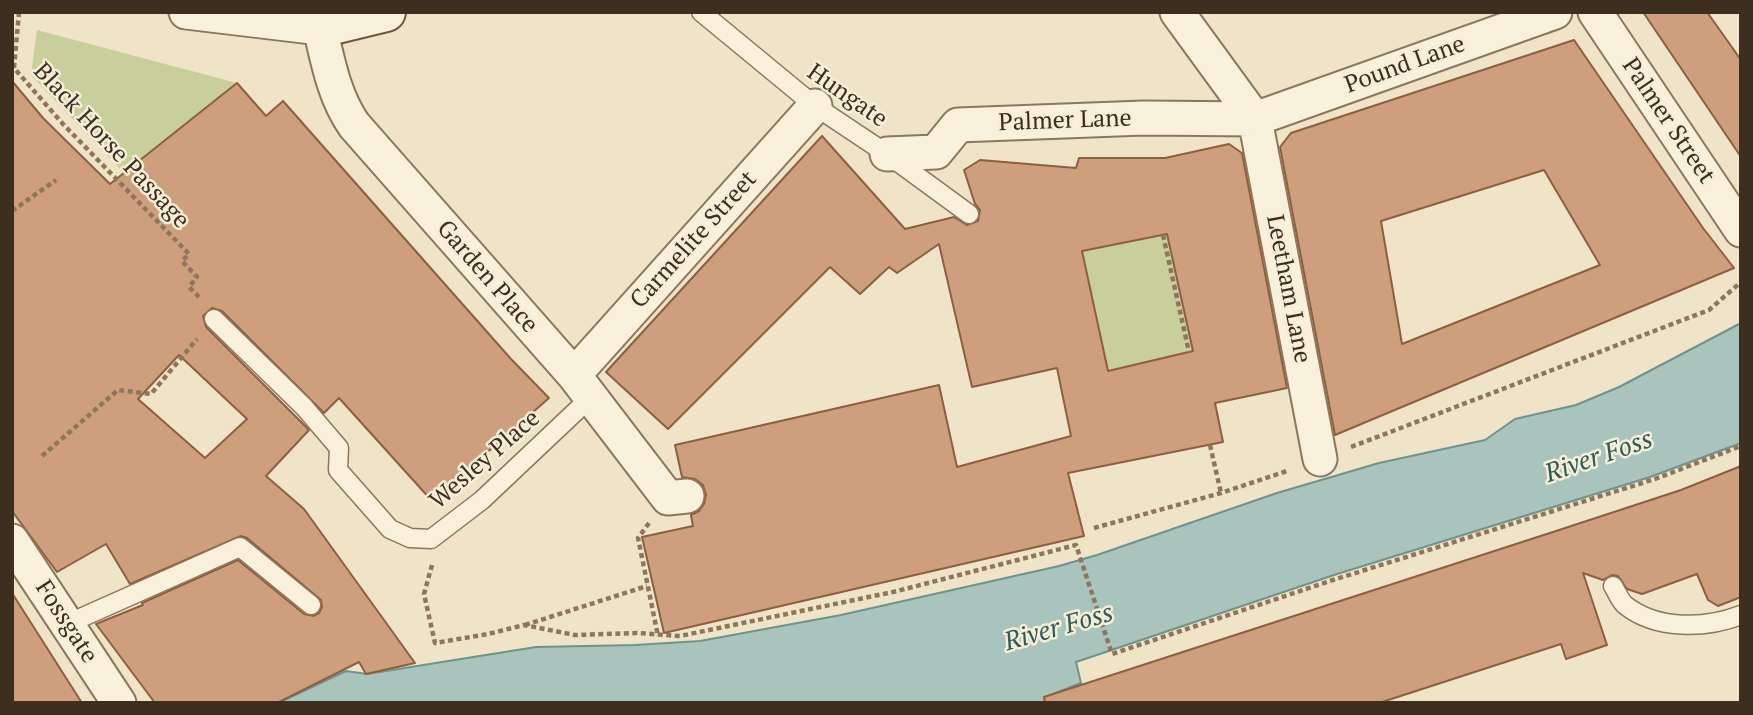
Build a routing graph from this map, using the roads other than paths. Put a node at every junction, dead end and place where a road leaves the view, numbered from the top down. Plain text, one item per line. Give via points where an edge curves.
1 (186, 12) edge
2 (386, 12) edge
3 (701, 12) edge
4 (1177, 12) edge
5 (1555, 12) edge
6 (1595, 12) edge
7 (320, 28) junction
8 (814, 106) junction
9 (1255, 119) junction
10 (887, 154) junction
11 (969, 214) dead end
12 (1741, 230) edge
13 (214, 319) road end
14 (582, 386) junction
15 (1320, 459) road end
16 (677, 497) road end
17 (12, 541) edge
18 (1613, 586) dead end
19 (311, 605) dead end
20 (1741, 615) edge
21 (67, 624) junction
22 (119, 703) edge

1 - 7 street
2 - 7 street
3 - 8 lane, Hungate
4 - 9 street
5 - 9 street, Pound Lane
6 - 12 street, Palmer Street
7 - 14 street, Garden Place via 333,82 354,125
8 - 10 lane, Hungate
8 - 14 street, Carmelite Street
9 - 10 street, Palmer Lane via 958,125 936,152
9 - 15 street, Leetham Lane
10 - 11 lane, Hungate
13 - 14 lane, Wesley Place via 339,448 338,470 390,530 410,538 431,539 482,500
14 - 16 street, Garden Place
17 - 21 street, Fossgate
18 - 20 lane via 1623,603 1644,616 1674,624 1703,625
19 - 21 lane via 240,547
21 - 22 street, Fossgate

